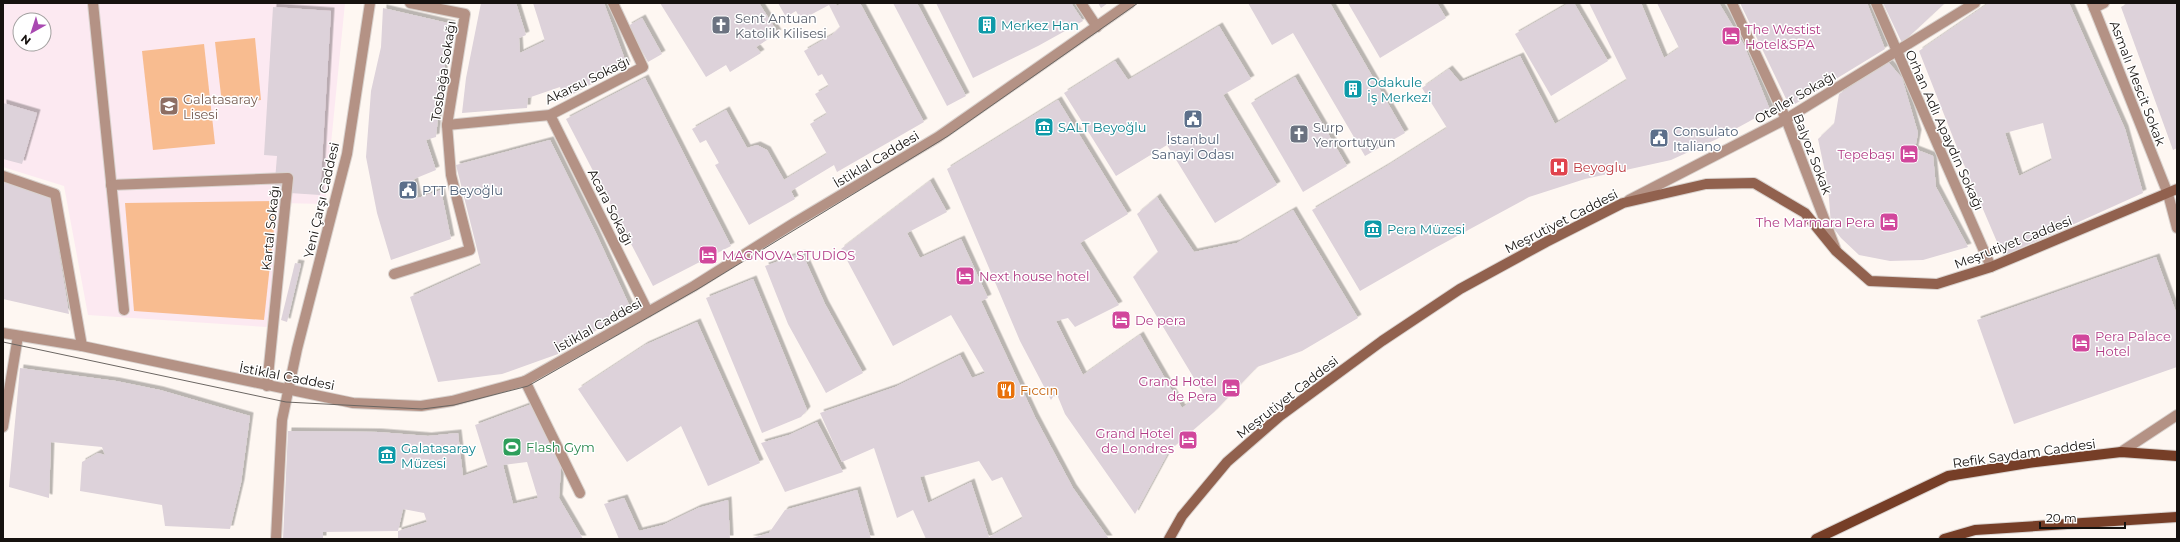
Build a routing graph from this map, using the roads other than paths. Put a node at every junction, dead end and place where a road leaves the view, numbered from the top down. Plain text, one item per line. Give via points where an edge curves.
1 (93, 3) edge
2 (370, 3) edge
3 (410, 3) edge
4 (613, 3) edge
5 (1081, 3) edge
6 (1130, 3) edge
7 (1732, 3) edge
8 (1876, 3) edge
9 (1975, 3) edge
10 (2104, 3) edge
11 (2093, 5) edge
12 (1097, 26) junction
13 (1897, 52) junction
14 (550, 115) junction
15 (1786, 119) junction
16 (448, 125) junction
17 (3, 176) edge
18 (111, 185) junction
19 (2177, 189) edge
20 (2168, 194) junction
21 (1623, 203) junction
22 (2177, 228) edge
23 (1836, 251) junction
24 (1991, 268) junction
25 (394, 274) dead end
26 (124, 310) dead end
27 (648, 312) junction
28 (3, 333) edge
29 (18, 336) junction
30 (82, 346) junction
31 (525, 382) junction
32 (267, 386) junction
33 (288, 390) junction
34 (2177, 414) edge
35 (3, 427) edge
36 (2121, 452) junction
37 (2177, 456) edge
38 (580, 493) dead end
39 (2177, 518) edge
40 (276, 539) edge
41 (1169, 539) edge
42 (1816, 539) edge
43 (1944, 539) edge

1 - 18 street
2 - 33 street, Yeni Çarşı Caddesi via 346,154
3 - 16 street, Tosbağa Sokağı via 465,14
4 - 14 street, Akarsu Sokağı via 643,68
5 - 12 street
6 - 12 street, İstiklal Caddesi
7 - 15 street, Balyoz Sokak
8 - 13 street, Orhan Adlı Apaydın Sokağı
9 - 13 street, Oteller Sokağı
10 - 11 street
11 - 20 street, Asmalı Mescit Sokak
12 - 27 street, İstiklal Caddesi via 938,137
13 - 15 street, Oteller Sokağı
13 - 24 street, Orhan Adlı Apaydın Sokağı
14 - 16 street, Akarsu Sokağı
14 - 27 street, Acara Sokağı
15 - 21 street, Oteller Sokağı
15 - 23 street, Balyoz Sokak
16 - 25 street, Tosbağa Sokağı via 451,175 470,250
17 - 30 street via 55,194
18 - 26 street
18 - 32 street, Kartal Sokağı via 288,178
19 - 20 street, Meşrutiyet Caddesi
20 - 22 street, Asmalı Mescit Sokak
20 - 24 street, Meşrutiyet Caddesi
21 - 23 street, Meşrutiyet Caddesi via 1706,184 1754,183 1806,213
21 - 41 street, Meşrutiyet Caddesi via 1460,288 1382,341 1280,416 1227,462 1182,516
23 - 24 street, Meşrutiyet Caddesi via 1870,281 1937,284
27 - 31 street, İstiklal Caddesi
28 - 29 street, İstiklal Caddesi
29 - 30 street, İstiklal Caddesi
29 - 35 street
30 - 32 street, İstiklal Caddesi
31 - 33 street, İstiklal Caddesi via 452,401 421,406 353,403
31 - 38 street
32 - 33 street, İstiklal Caddesi
33 - 40 street, Yeni Çarşı Caddesi via 282,420
34 - 36 street
36 - 37 main road, Refik Saydam Caddesi
36 - 42 main road, Refik Saydam Caddesi via 1948,476
39 - 43 main road via 1975,530

